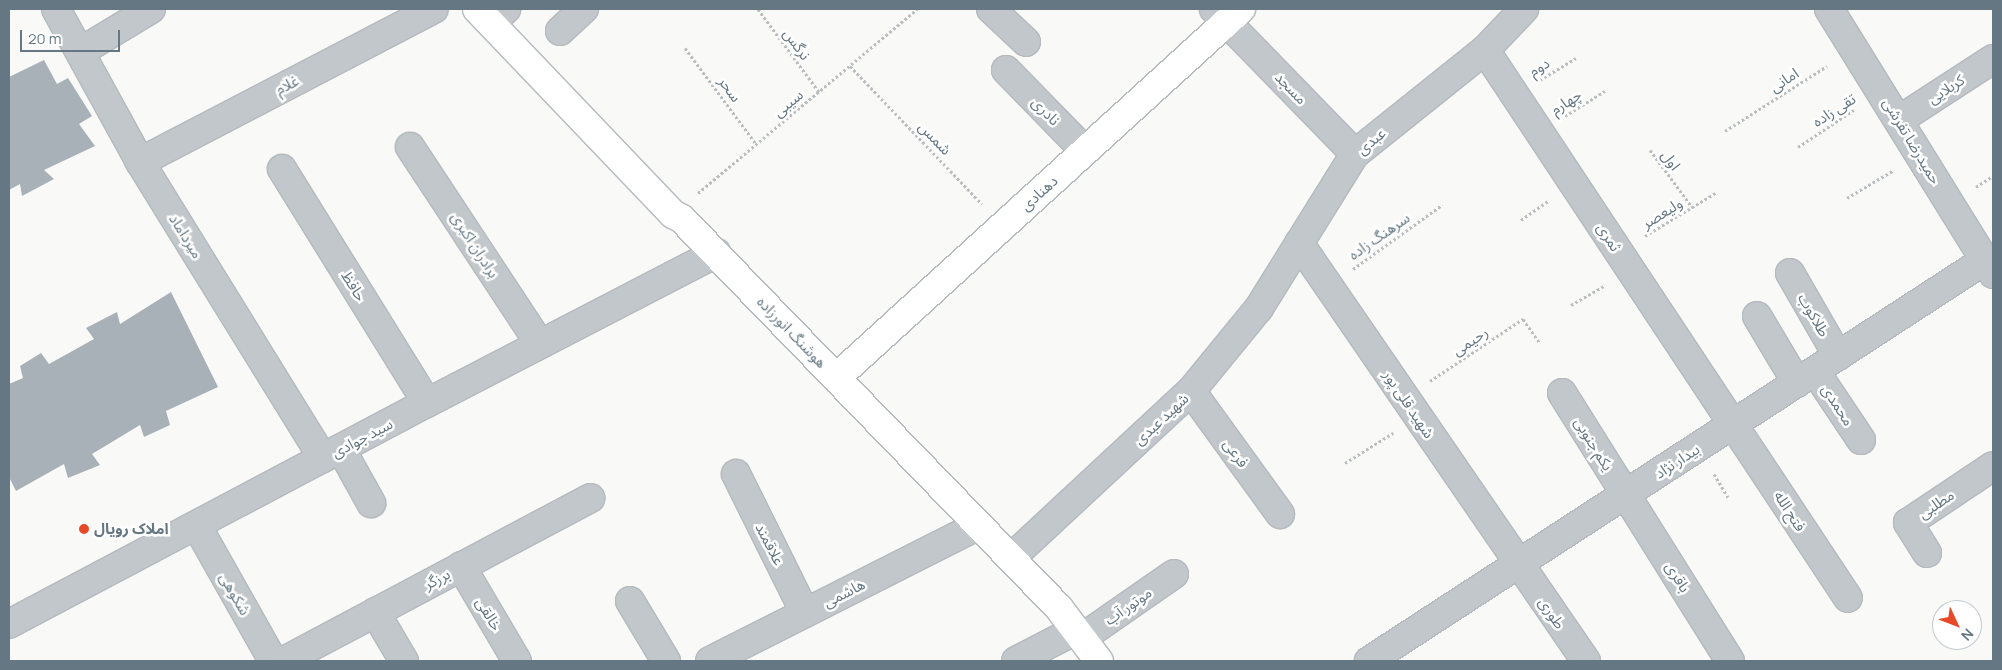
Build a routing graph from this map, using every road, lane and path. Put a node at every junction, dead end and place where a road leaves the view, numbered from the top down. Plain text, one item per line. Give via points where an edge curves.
1 (56, 9) edge
2 (151, 9) edge
3 (434, 9) edge
4 (584, 9) edge
5 (758, 9) edge
6 (917, 9) edge
7 (991, 9) edge
8 (1524, 9) edge
9 (1829, 9) edge
10 (491, 13) edge
11 (1227, 13) edge
12 (560, 31) dead end
13 (1026, 42) dead end
14 (685, 48) dead end
15 (1855, 48) junction
16 (1485, 50) junction
17 (80, 52) junction
18 (1576, 58) dead end
19 (1993, 59) edge
20 (850, 66) junction
21 (1006, 70) dead end
22 (1605, 90) dead end
23 (819, 92) junction
24 (1882, 92) junction
25 (1515, 96) junction
26 (1899, 120) junction
27 (1725, 131) dead end
28 (1540, 132) junction
29 (756, 144) junction
30 (410, 147) dead end
31 (1798, 147) dead end
32 (1650, 150) dead end
33 (1085, 151) junction
34 (1355, 154) junction
35 (1920, 155) junction
36 (140, 162) junction
37 (282, 169) dead end
38 (1717, 192) dead end
39 (1847, 198) dead end
40 (1442, 205) dead end
41 (1692, 207) junction
42 (673, 214) junction
43 (1004, 226) junction
44 (1294, 252) junction
45 (716, 254) junction
46 (1625, 261) junction
47 (1989, 267) edge
48 (1790, 274) dead end
49 (1329, 286) junction
50 (1571, 305) dead end
51 (1757, 316) dead end
52 (1540, 343) dead end
53 (540, 344) junction
54 (1838, 356) junction
55 (1806, 377) junction
56 (836, 378) junction
57 (1190, 391) junction
58 (1562, 393) dead end
59 (427, 403) junction
60 (1411, 407) junction
61 (1733, 425) junction
62 (1861, 440) dead end
63 (332, 454) junction
64 (1346, 463) dead end
65 (1993, 466) edge
66 (736, 474) dead end
67 (1626, 494) junction
68 (590, 498) dead end
69 (371, 503) dead end
70 (1280, 514) dead end
71 (979, 525) junction
72 (197, 526) junction
73 (1927, 553) dead end
74 (1011, 558) junction
75 (1519, 564) junction
76 (461, 566) junction
77 (1174, 574) dead end
78 (1848, 598) dead end
79 (630, 600) dead end
80 (375, 612) junction
81 (805, 613) junction
82 (9, 624) edge
83 (1079, 634) junction
84 (273, 661) edge
85 (284, 661) edge
86 (404, 661) edge
87 (517, 661) edge
88 (666, 661) edge
89 (710, 661) edge
90 (1016, 661) edge
91 (1099, 661) edge
92 (1369, 661) edge
93 (1586, 661) edge
94 (1730, 661) edge

1 - 17 street, میرداماد
2 - 17 street
3 - 36 street, غلام
4 - 12 street
5 - 23 path, نرگس
6 - 20 path, سیبی
7 - 13 street
8 - 16 street
9 - 15 street, حمیدرضا تفرشی
10 - 42 main road, هوشنگ انورزاده
11 - 33 main road, دهنادی
11 - 34 street, مسجد
14 - 29 path, سحر
15 - 24 street, حمیدرضا تفرشی
15 - 27 path, امانی
16 - 25 street, ثمری
16 - 34 street, عبدی
17 - 36 street, میرداماد
18 - 25 path, دوم
19 - 26 street, کربلایی
20 - 23 path, سیبی
20 - 43 path, شمس
21 - 33 street, نادری
22 - 28 path, چهارم
23 - 29 path, سیبی
24 - 26 street, حمیدرضا تفرشی
24 - 31 path, تقی زاده
25 - 28 street, ثمری
26 - 35 street, حمیدرضا تفرشی
28 - 46 street, ثمری
29 - 42 path, سیبی
30 - 53 street, برادران اکبری
32 - 41 path, اول
33 - 43 main road, دهنادی
34 - 44 street, عبدی
35 - 39 path
35 - 47 street, حمیدرضا تفرشی
36 - 63 street, میرداماد
37 - 59 street, حافظ
38 - 41 path, ولیعصر
40 - 49 path, سرهنگ زاده
41 - 46 path, ولیعصر
42 - 45 main road, هوشنگ انورزاده
43 - 56 main road, دهنادی
44 - 49 street, شهید قلی پور
44 - 57 street, شهید عبدی via 1259,308
45 - 53 street, سید جوادی
45 - 56 main road, هوشنگ انورزاده
46 - 50 path, ولیعصر
46 - 61 street, ثمری
47 - 54 street, بیدار نژاد
48 - 54 street, طلاکوب
49 - 60 street, شهید قلی پور
51 - 55 street, محمدی
52 - 60 path, رحیمی via 1524,319
53 - 59 street, سید جوادی
54 - 55 street, بیدار نژاد
55 - 61 street, بیدار نژاد
55 - 62 street, محمدی
56 - 71 main road, هوشنگ انورزاده
57 - 70 street, فرعی
57 - 74 street, شهید عبدی
58 - 67 street, یکم جنوبی
59 - 63 street, سید جوادی
60 - 64 path
60 - 75 street, شهید قلی پور
61 - 67 street, بیدار نژاد
61 - 78 street, فتح الله
63 - 69 street, میرداماد
63 - 72 street, سید جوادی
65 - 73 street, مطلبی via 1908,523
66 - 81 street, علاقمند
67 - 75 street, بیدار نژاد
67 - 94 street, باقری
68 - 76 street, برزگر
71 - 74 main road, هوشنگ انورزاده
71 - 81 street, هاشمی
72 - 82 street, سید جوادی
72 - 84 street, شکوهی
74 - 83 main road, هوشنگ انورزاده
75 - 92 street, بیدار نژاد
75 - 93 street, طوری
76 - 80 street, برزگر
76 - 87 street, خالقی
77 - 83 street, موتور آب
79 - 88 street
80 - 85 street, برزگر
80 - 86 street
81 - 89 street, هاشمی
83 - 90 street, موتور آب
83 - 91 main road, هوشنگ انورزاده

